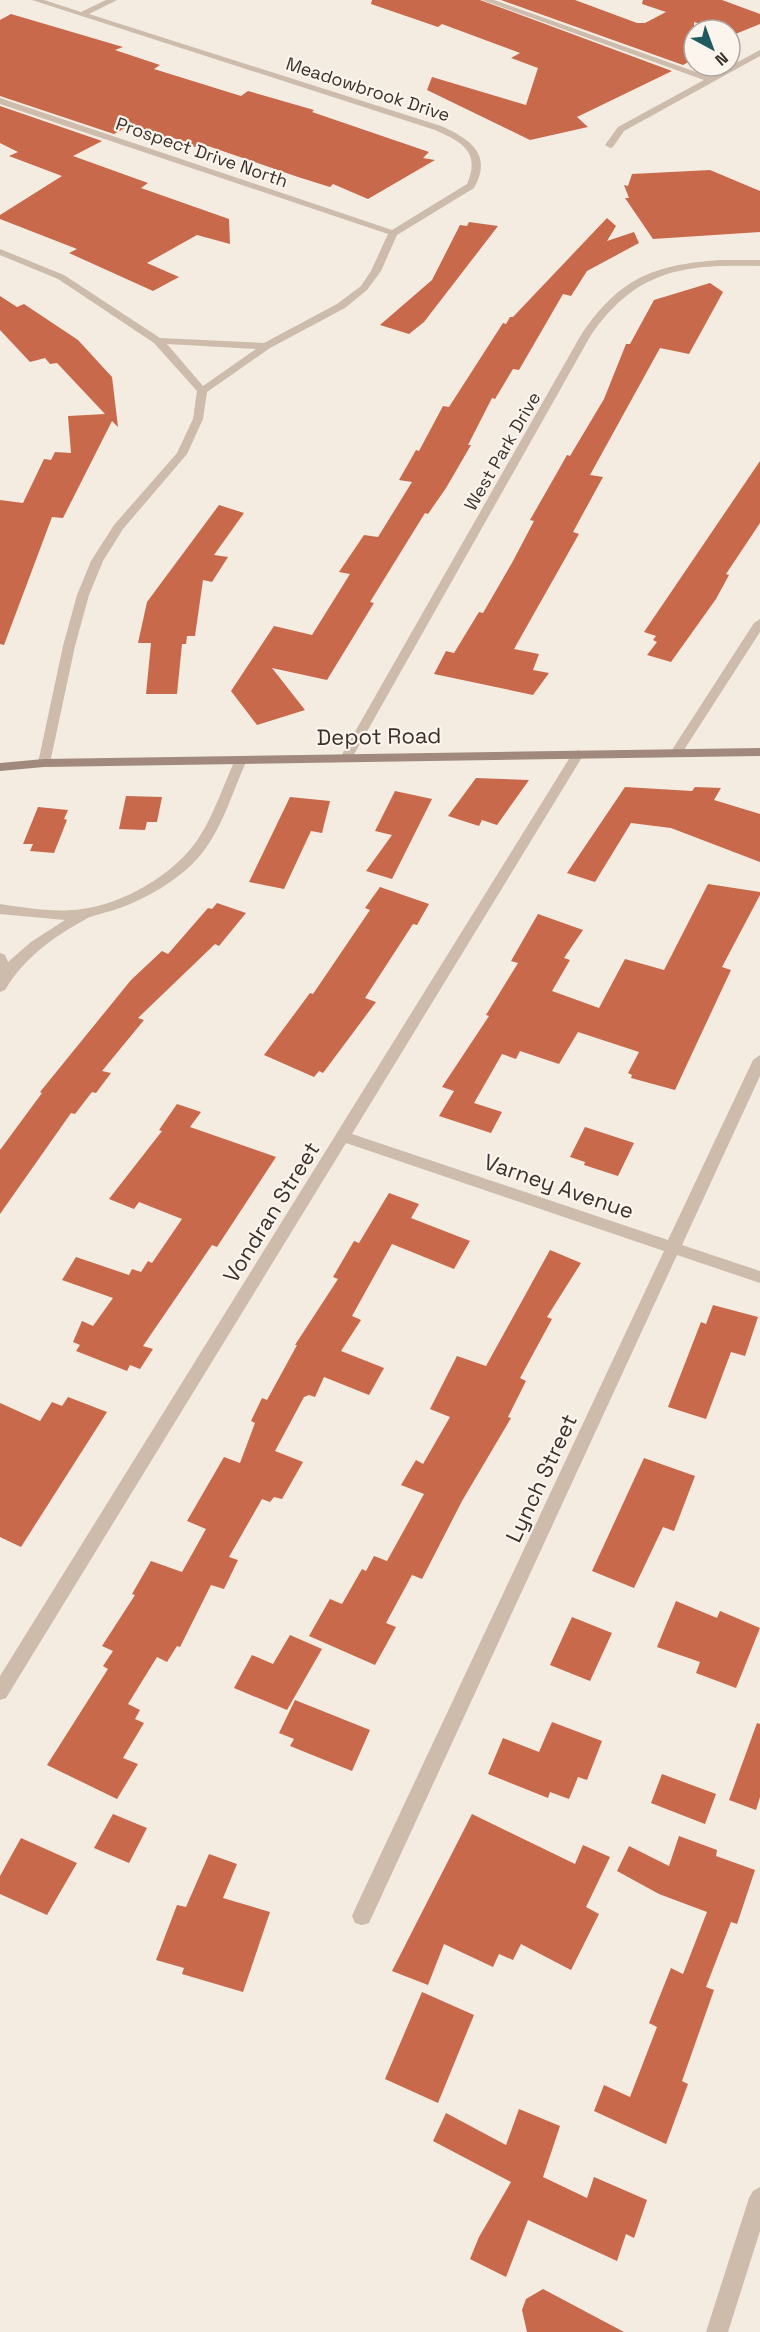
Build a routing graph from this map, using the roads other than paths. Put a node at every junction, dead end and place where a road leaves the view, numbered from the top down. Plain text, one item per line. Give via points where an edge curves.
1 (36, 0) edge
2 (113, 0) edge
3 (486, 0) edge
4 (82, 14) junction
5 (760, 53) edge
6 (711, 80) junction
7 (0, 101) edge
8 (610, 145) dead end
9 (393, 233) junction
10 (0, 252) edge
11 (760, 263) edge
12 (158, 341) junction
13 (266, 346) junction
14 (202, 391) junction
15 (760, 623) edge
16 (760, 752) edge
17 (676, 753) junction
18 (578, 754) junction
19 (346, 758) junction
20 (241, 760) junction
21 (44, 763) junction
22 (0, 767) edge
23 (0, 909) edge
24 (84, 914) junction
25 (0, 958) edge
26 (5, 973) junction
27 (0, 987) edge
28 (760, 1060) edge
29 (344, 1137) junction
30 (672, 1248) junction
31 (760, 1277) edge
32 (0, 1692) edge
33 (362, 1916) dead end
34 (760, 2198) edge
35 (717, 2332) edge

1 - 4 street, Meadowbrook Drive
2 - 4 street
3 - 6 street
4 - 9 street, Meadowbrook Drive via 399,114 464,141 479,165 471,186
5 - 6 street
6 - 8 street via 621,129
7 - 9 street, Prospect Drive North
9 - 13 street via 364,288 341,306
10 - 12 street via 69,282
11 - 19 street, West Park Drive via 717,262 674,268 633,284 608,304 586,335
12 - 13 street
12 - 14 street
13 - 14 street
14 - 21 street via 198,419 182,454 118,527 97,561 69,646
15 - 17 street
16 - 17 street, Depot Road
17 - 18 street, Depot Road
18 - 19 street, Depot Road
18 - 29 street, Vondran Street
19 - 20 street, Depot Road
20 - 21 street, Depot Road
20 - 24 street via 202,845 167,878 116,904
21 - 22 street, Depot Road
23 - 24 street via 33,914
24 - 26 street via 41,941
25 - 26 street
26 - 27 street
28 - 30 street, Lynch Street
29 - 30 street, Varney Avenue
29 - 32 street, Vondran Street
30 - 31 street, Varney Avenue
30 - 33 street, Lynch Street
34 - 35 street

